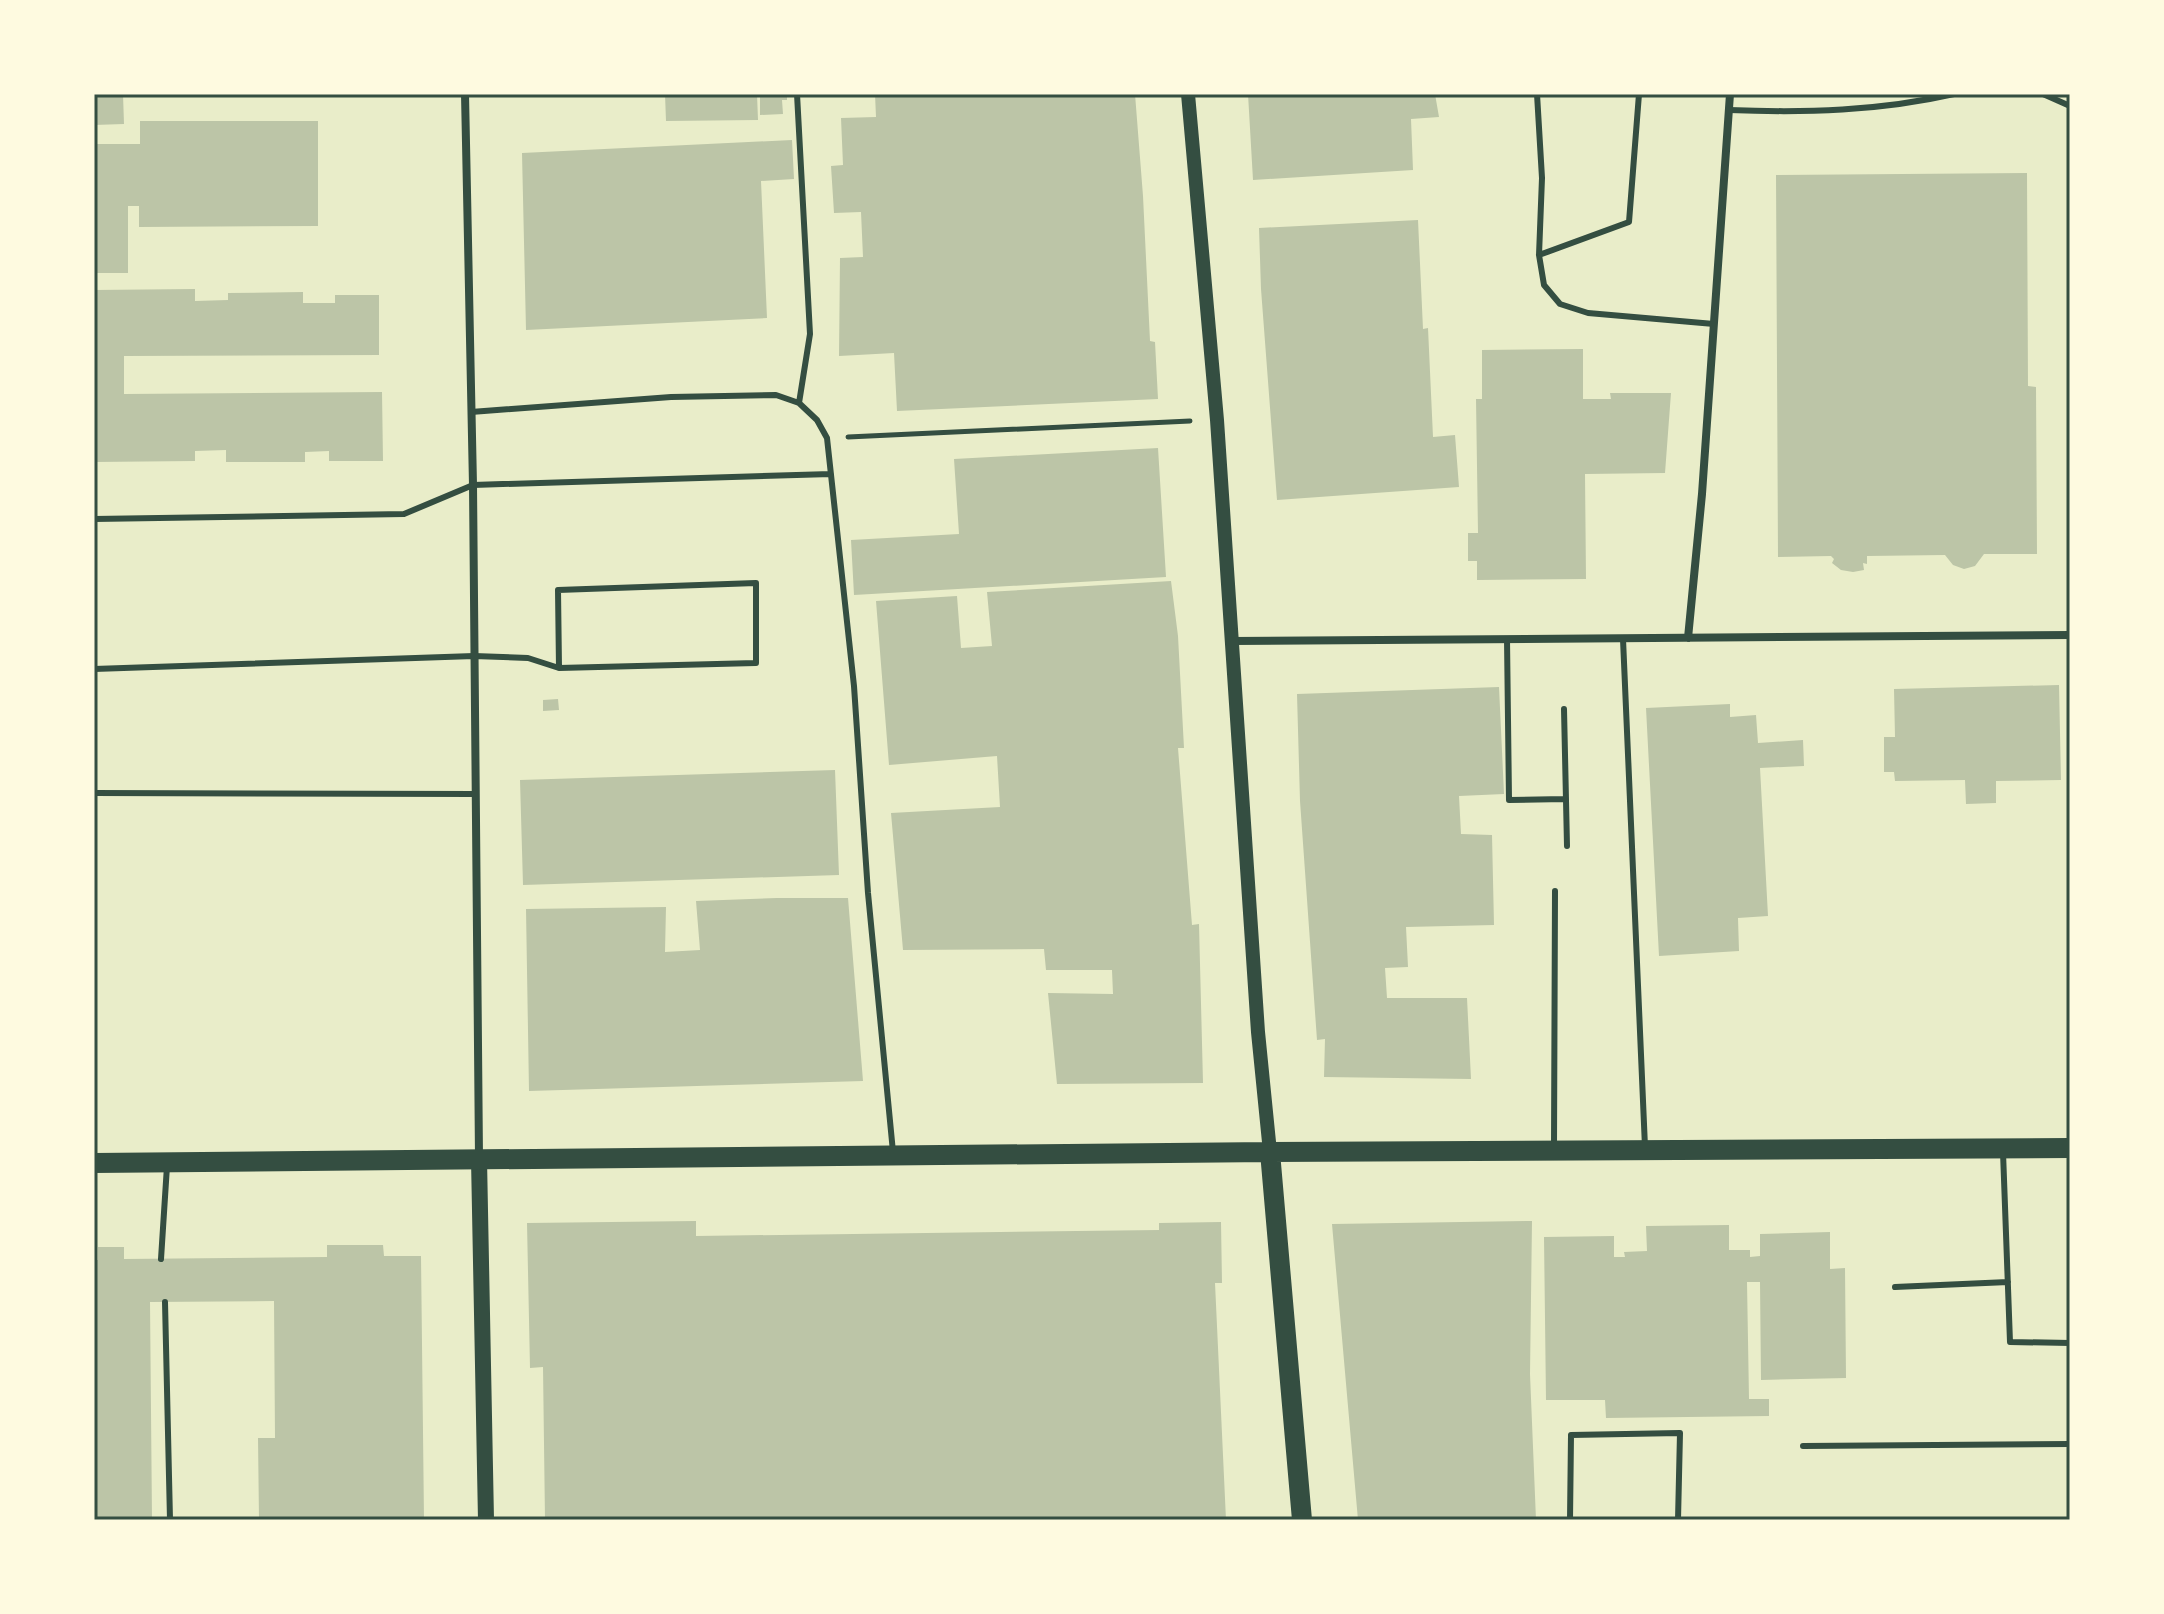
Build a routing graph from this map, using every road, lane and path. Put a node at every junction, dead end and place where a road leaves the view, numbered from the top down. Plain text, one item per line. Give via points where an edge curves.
1 (465, 94) edge
2 (797, 94) edge
3 (1188, 94) edge
4 (1537, 94) edge
5 (1639, 94) edge
6 (1730, 94) edge
7 (1954, 94) edge
8 (2043, 94) edge
9 (2070, 106) edge
10 (1729, 110) junction
11 (1539, 255) junction
12 (1714, 324) junction
13 (799, 403) junction
14 (471, 412) junction
15 (1217, 420) junction
16 (827, 438) junction
17 (831, 474) junction
18 (473, 485) junction
19 (94, 519) edge
20 (2070, 635) edge
21 (1688, 638) junction
22 (1507, 639) junction
23 (1623, 639) junction
24 (1232, 641) junction
25 (474, 656) junction
26 (559, 668) junction
27 (94, 669) edge
28 (1564, 709) dead end
29 (94, 793) edge
30 (475, 794) junction
31 (1565, 799) junction
32 (1567, 846) dead end
33 (1555, 891) dead end
34 (2003, 1148) junction
35 (2070, 1148) edge
36 (1554, 1150) junction
37 (1645, 1150) junction
38 (1270, 1152) junction
39 (893, 1155) junction
40 (479, 1159) junction
41 (167, 1162) junction
42 (94, 1163) edge
43 (161, 1259) dead end
44 (2008, 1282) junction
45 (1895, 1287) dead end
46 (165, 1302) dead end
47 (2070, 1343) edge
48 (2070, 1444) edge
49 (1803, 1446) dead end
50 (170, 1520) edge
51 (486, 1520) edge
52 (1302, 1520) edge
53 (1570, 1520) edge
54 (1678, 1520) edge

1 - 14 street
2 - 13 lane via 810,334
3 - 15 street
4 - 11 lane
5 - 11 lane via 1629,222
6 - 10 street
7 - 10 lane via 1872,109
8 - 9 lane
10 - 12 street
11 - 12 lane via 1544,285 1560,304 1588,313
12 - 21 street
13 - 14 lane via 776,395 671,397
13 - 16 lane
14 - 18 street
15 - 16 path
15 - 24 street
16 - 17 lane
17 - 18 lane
17 - 39 lane
18 - 19 lane via 404,514
18 - 25 street
20 - 21 street
21 - 23 street
22 - 23 street
22 - 24 street
22 - 31 lane via 1509,800
23 - 37 lane
24 - 38 street
25 - 26 lane via 528,658
25 - 27 lane
25 - 30 street
26 - 26 lane via 756,663 756,583 558,590
28 - 31 lane
29 - 30 lane
30 - 40 street
31 - 32 lane
33 - 36 lane
34 - 35 main road
34 - 37 main road
34 - 44 lane
36 - 37 main road
36 - 38 main road
38 - 39 main road
38 - 52 main road
39 - 40 main road
40 - 41 main road
40 - 51 main road
41 - 42 main road
41 - 43 lane
44 - 45 lane
44 - 47 lane via 2010,1342
46 - 50 lane
48 - 49 lane
53 - 54 lane via 1571,1435 1680,1433

